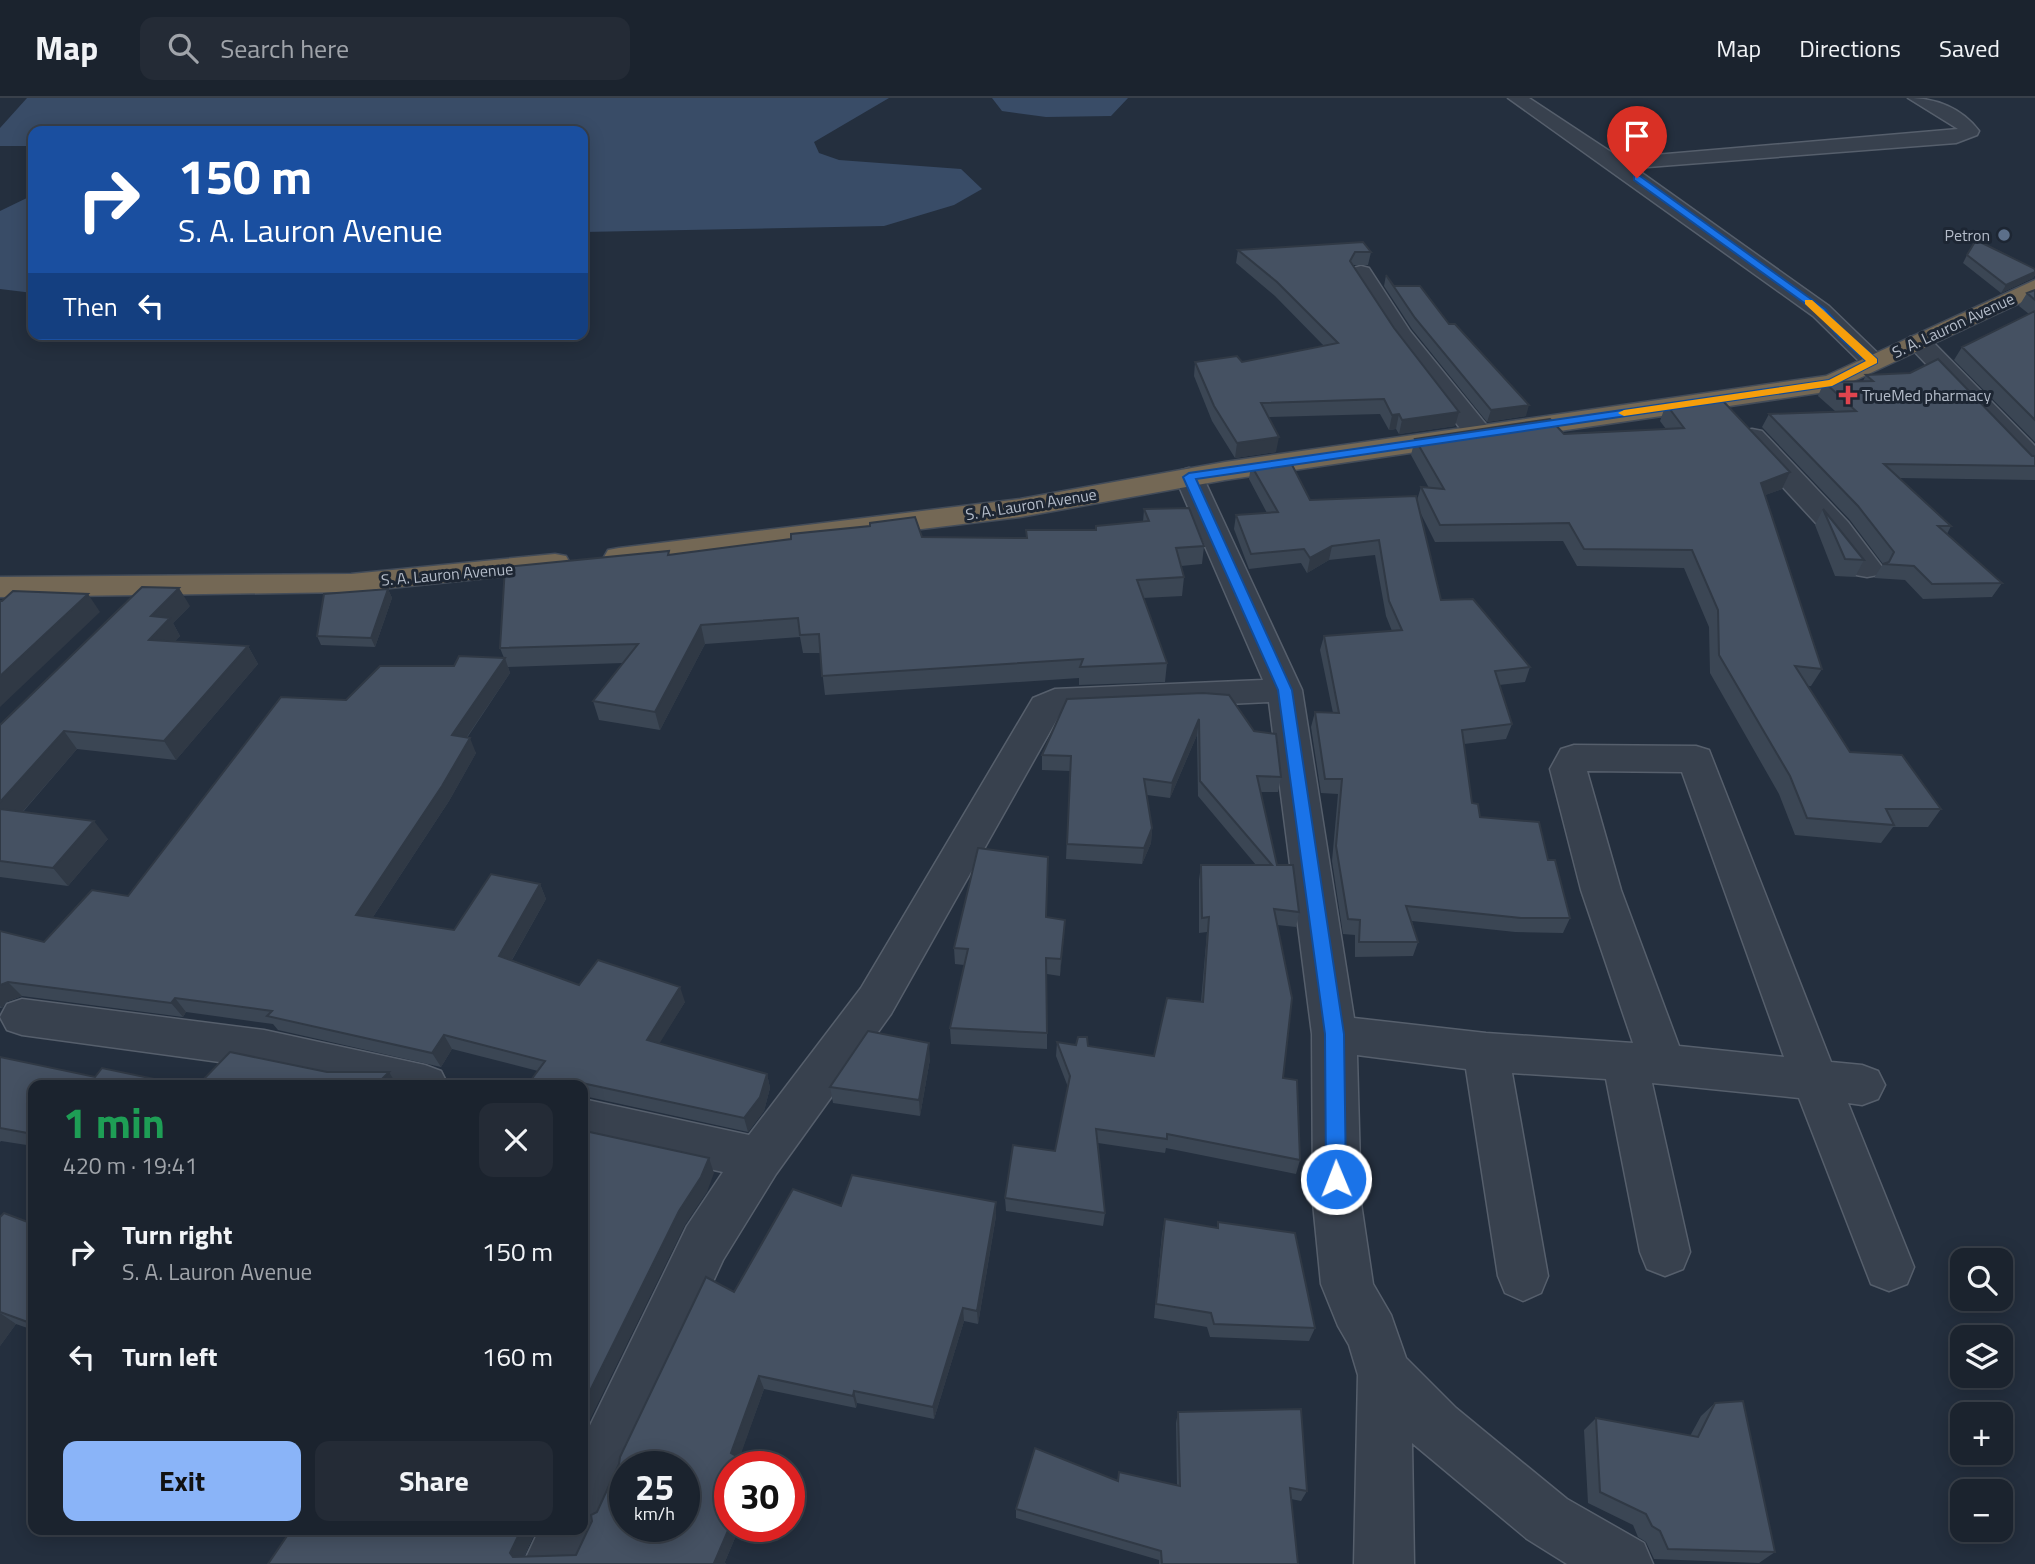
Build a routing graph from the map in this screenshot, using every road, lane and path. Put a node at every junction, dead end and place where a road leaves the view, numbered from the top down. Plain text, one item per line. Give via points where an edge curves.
1 (1517, 98) edge
2 (1917, 98) edge
3 (1616, 163) junction
4 (1361, 273) edge
5 (2035, 287) edge
6 (1919, 342) junction
7 (1873, 361) junction
8 (1717, 400) junction
9 (1479, 434) junction
10 (2035, 462) edge
11 (1189, 477) junction
12 (1867, 568) dead end
13 (0, 587) edge
14 (149, 587) junction
15 (119, 616) edge
16 (1285, 690) junction
17 (22, 1017) dead end
18 (1334, 1034) junction
19 (1486, 1052) junction
20 (1644, 1063) junction
21 (1815, 1079) junction
22 (403, 1080) edge
23 (1862, 1085) dead end
24 (588, 1121) edge
25 (759, 1159) junction
26 (1665, 1252) dead end
27 (1889, 1267) dead end
28 (1523, 1276) dead end
29 (1385, 1375) junction
30 (588, 1490) edge
31 (567, 1535) edge
32 (553, 1564) edge
33 (1384, 1564) edge
34 (1623, 1564) edge

1 - 3 street
2 - 3 street via 1960,120 1970,131 1956,137
3 - 7 street via 1821,311
4 - 9 street via 1394,330
5 - 6 highway, S. A. Lauron Avenue
6 - 7 highway, S. A. Lauron Avenue
6 - 10 street
7 - 8 highway, S. A. Lauron Avenue via 1832,383
8 - 9 highway, S. A. Lauron Avenue
8 - 12 street via 1837,528
9 - 11 highway, S. A. Lauron Avenue
11 - 14 highway, S. A. Lauron Avenue via 1020,508 587,560 351,583
11 - 16 street
13 - 14 highway, S. A. Lauron Avenue
14 - 15 street
16 - 18 street
16 - 25 street via 1055,701 1045,706 876,1000
17 - 22 street via 264,1049
18 - 19 street
18 - 29 street via 1337,1203 1345,1274
19 - 20 street
19 - 28 street
20 - 21 street
20 - 21 street via 1568,769 1574,758 1696,760
20 - 26 street
21 - 23 street
21 - 27 street
24 - 25 street
25 - 30 street via 705,1243
29 - 33 street
29 - 34 street via 1487,1472 1548,1519
31 - 32 street

